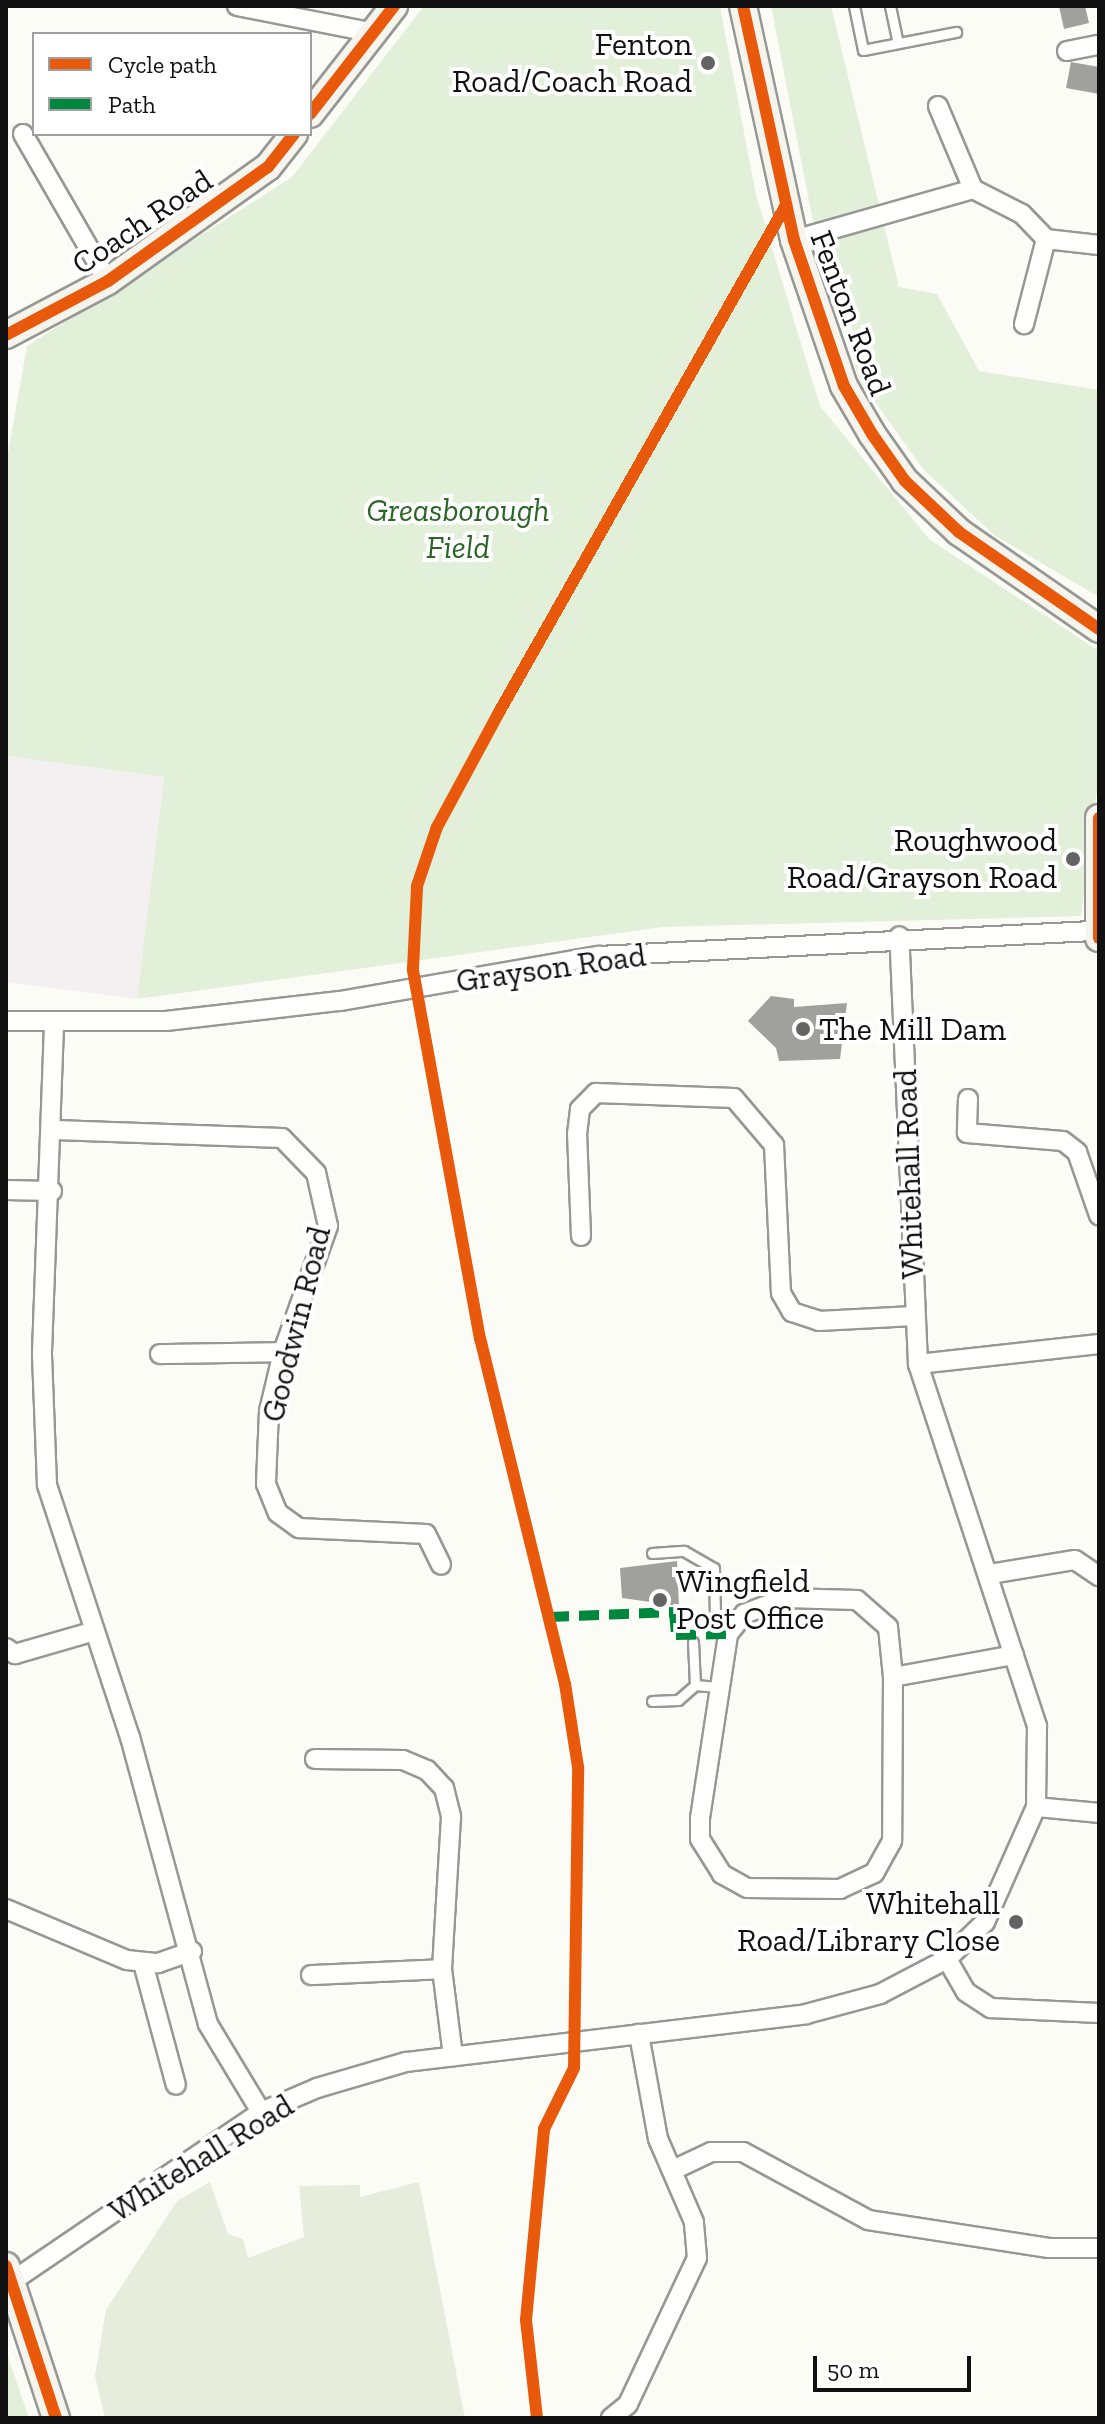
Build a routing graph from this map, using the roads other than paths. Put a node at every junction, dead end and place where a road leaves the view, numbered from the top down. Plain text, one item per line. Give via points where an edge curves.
1 (237, 6) edge
2 (394, 6) edge
3 (743, 6) edge
4 (854, 6) edge
5 (890, 6) edge
6 (956, 32) dead end
7 (375, 33) junction
8 (898, 43) junction
9 (1099, 45) edge
10 (1067, 51) dead end
11 (938, 106) dead end
12 (312, 112) edge
13 (23, 134) dead end
14 (292, 136) edge
15 (973, 189) junction
16 (1046, 239) junction
17 (794, 240) junction
18 (1099, 245) edge
19 (108, 281) junction
20 (1024, 324) dead end
21 (6, 335) edge
22 (1099, 629) edge
23 (1099, 818) edge
24 (1098, 935) edge
25 (899, 936) junction
26 (6, 1021) edge
27 (54, 1025) junction
28 (968, 1099) dead end
29 (55, 1130) junction
30 (6, 1190) edge
31 (52, 1191) junction
32 (1099, 1215) edge
33 (581, 1236) dead end
34 (914, 1316) junction
35 (1099, 1344) edge
36 (283, 1352) junction
37 (160, 1354) dead end
38 (918, 1364) junction
39 (652, 1553) dead end
40 (441, 1565) dead end
41 (990, 1574) junction
42 (1099, 1576) edge
43 (733, 1626) junction
44 (91, 1632) junction
45 (693, 1642) dead end
46 (6, 1648) edge
47 (1014, 1655) junction
48 (893, 1677) junction
49 (695, 1685) junction
50 (718, 1687) junction
51 (652, 1701) dead end
52 (315, 1759) dead end
53 (1036, 1807) junction
54 (1099, 1813) edge
55 (6, 1909) edge
56 (192, 1951) junction
57 (947, 1959) junction
58 (143, 1963) junction
59 (442, 1969) junction
60 (311, 1975) dead end
61 (1099, 2013) edge
62 (639, 2034) junction
63 (453, 2056) junction
64 (176, 2085) dead end
65 (261, 2112) junction
66 (673, 2170) junction
67 (1099, 2248) edge
68 (8, 2274) edge
69 (56, 2418) edge
70 (611, 2418) edge

1 - 7 street
2 - 7 street
3 - 17 street, Fenton Road
4 - 8 lane via 863,50
5 - 8 lane
6 - 8 lane
7 - 12 street
9 - 10 street
11 - 15 street via 956,123
13 - 19 street
14 - 19 street, Coach Road via 268,167
15 - 16 street via 1022,214
15 - 17 street
16 - 18 street
16 - 20 street
17 - 22 street, Fenton Road via 844,386 905,481 1026,585
19 - 21 street, Coach Road
23 - 24 street
24 - 25 street, Grayson Road
25 - 27 street, Grayson Road via 599,956 340,1001
25 - 34 street, Whitehall Road
26 - 27 street, Grayson Road
27 - 29 street
28 - 32 street, Whitehall Road via 967,1133 1063,1141 1077,1152
29 - 31 street
29 - 36 street, Goodwin Road via 282,1138 316,1173 328,1226
30 - 31 street
31 - 44 street via 42,1355 47,1485
33 - 34 street, Whitehall Road via 577,1134 580,1109 596,1093 677,1091 734,1098 774,1145 781,1293 792,1312 819,1321
34 - 38 street, Whitehall Road
35 - 38 street
36 - 37 street
36 - 40 street, Goodwin Road via 269,1411 266,1484 278,1513 315,1534 426,1534
38 - 41 street, Whitehall Road via 945,1460
39 - 43 lane via 684,1551 714,1568 715,1614
41 - 42 street via 1075,1560
41 - 47 street, Whitehall Road
43 - 48 street via 772,1600 857,1600 888,1627
43 - 50 street
44 - 46 street via 15,1654
44 - 56 street
45 - 49 lane
47 - 48 street
47 - 53 street, Whitehall Road via 1037,1726
48 - 50 street via 892,1841 874,1873 840,1889 747,1888 709,1860 700,1818
49 - 50 lane
49 - 51 lane via 678,1700
52 - 59 street via 403,1760 427,1770 444,1788 451,1817
53 - 54 street
53 - 57 street, Whitehall Road via 993,1909
55 - 58 street
56 - 58 street
56 - 65 street via 208,2024
57 - 61 street via 966,1992 991,2008
57 - 62 street, Whitehall Road via 880,1994 806,2014
58 - 64 street
59 - 60 street
59 - 63 street
62 - 63 street, Whitehall Road
62 - 66 street via 658,2139
63 - 65 street, Whitehall Road via 363,2072
65 - 68 street, Whitehall Road
66 - 67 street via 711,2152 743,2152 868,2220 1049,2248
66 - 70 street via 694,2222 697,2258 628,2404
68 - 69 street

